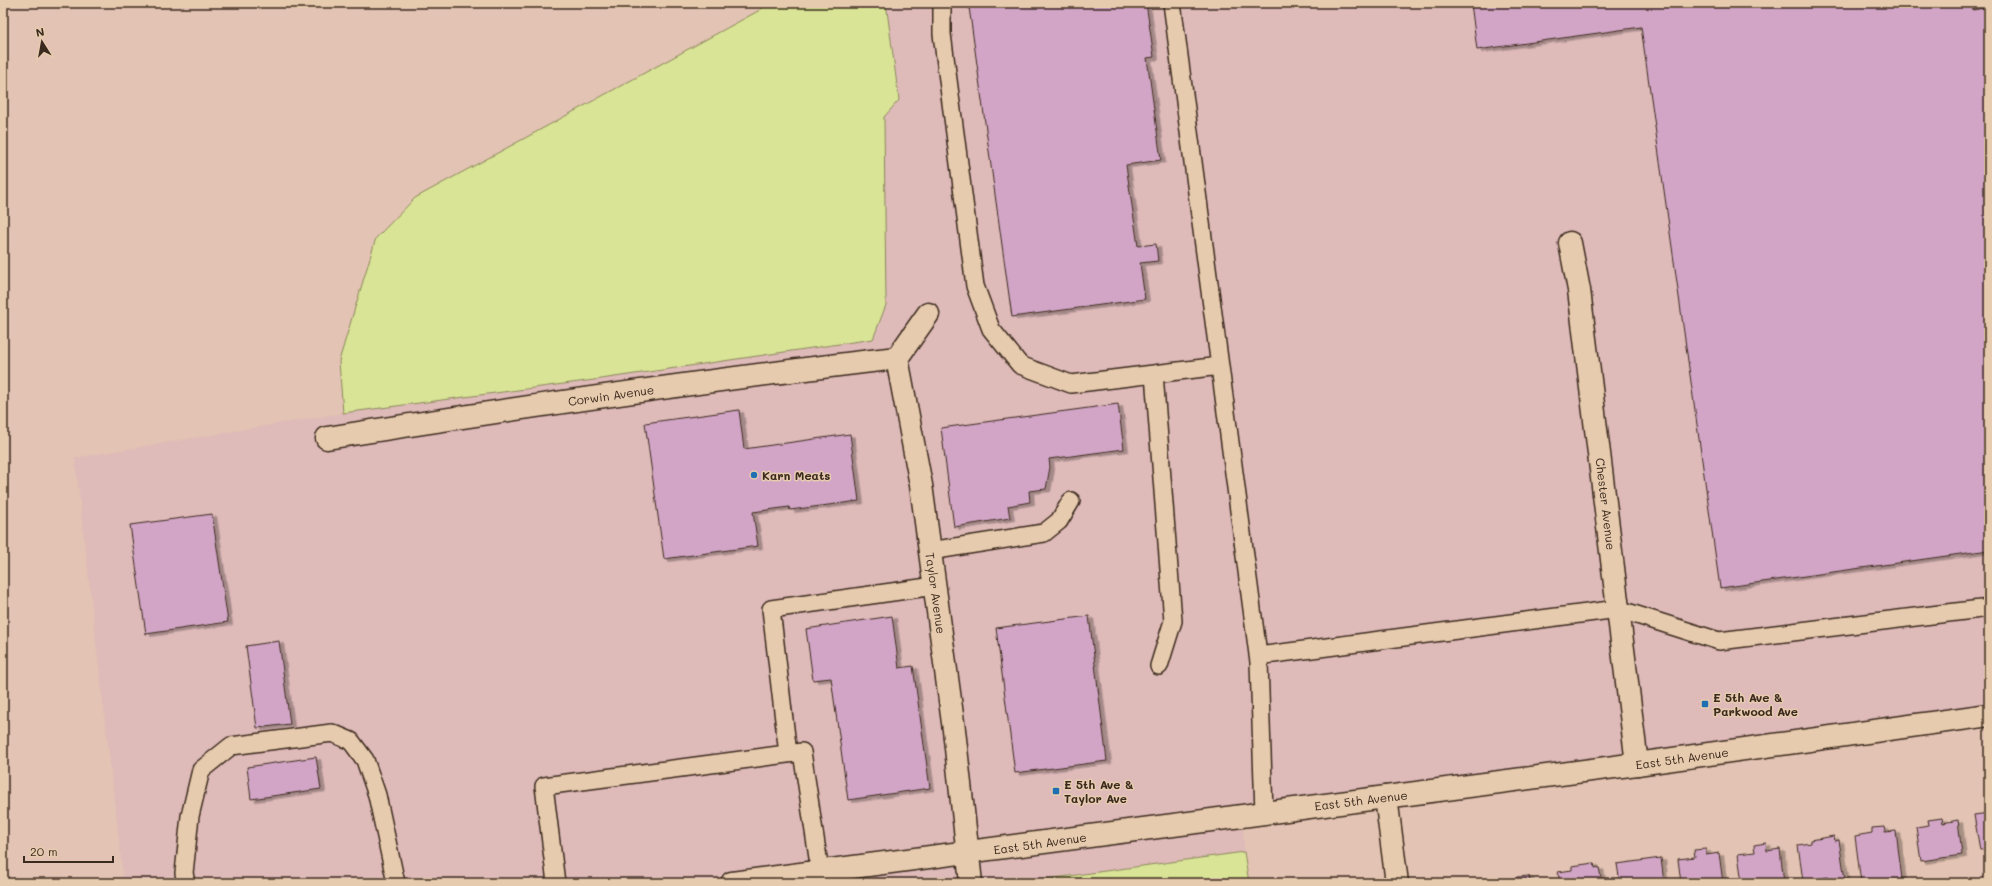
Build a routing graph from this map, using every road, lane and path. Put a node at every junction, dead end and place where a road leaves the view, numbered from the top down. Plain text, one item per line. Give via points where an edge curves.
1 (942, 3) edge
2 (1172, 3) edge
3 (1570, 244) dead end
4 (928, 314) dead end
5 (897, 358) junction
6 (1220, 366) junction
7 (1154, 374) junction
8 (327, 438) dead end
9 (1071, 500) dead end
10 (930, 551) junction
11 (934, 586) junction
12 (1989, 608) edge
13 (1618, 609) junction
14 (1258, 656) junction
15 (1159, 666) dead end
16 (1989, 715) edge
17 (788, 754) junction
18 (1637, 764) junction
19 (1386, 797) junction
20 (1264, 813) junction
21 (968, 853) junction
22 (820, 871) junction
23 (186, 883) edge
24 (396, 883) edge
25 (556, 883) edge
26 (732, 883) edge
27 (971, 883) edge
28 (1397, 883) edge

1 - 7 lane via 942,34 975,286 991,329 1020,365 1071,384
2 - 6 lane
3 - 13 street, Chester Avenue via 1579,290
4 - 5 street
5 - 8 street, Corwin Avenue via 743,376
5 - 10 street, Taylor Avenue via 921,485
6 - 7 lane
6 - 14 lane
7 - 15 lane via 1173,620
9 - 10 lane via 1059,521 1044,534
10 - 11 street, Taylor Avenue
11 - 17 lane via 771,609
11 - 21 street, Taylor Avenue
12 - 13 lane via 1719,641
13 - 14 lane
13 - 18 street, Chester Avenue
14 - 20 lane
16 - 18 street, East 5th Avenue
17 - 22 lane via 802,752
17 - 25 lane via 544,786
18 - 19 street, East 5th Avenue
19 - 20 street, East 5th Avenue
19 - 28 street
20 - 21 street, East 5th Avenue
21 - 22 street, East 5th Avenue
21 - 27 street, Taylor Avenue
22 - 26 street, East 5th Avenue
23 - 24 lane via 184,873 190,816 201,770 230,746 332,733 351,741 365,760 377,795

